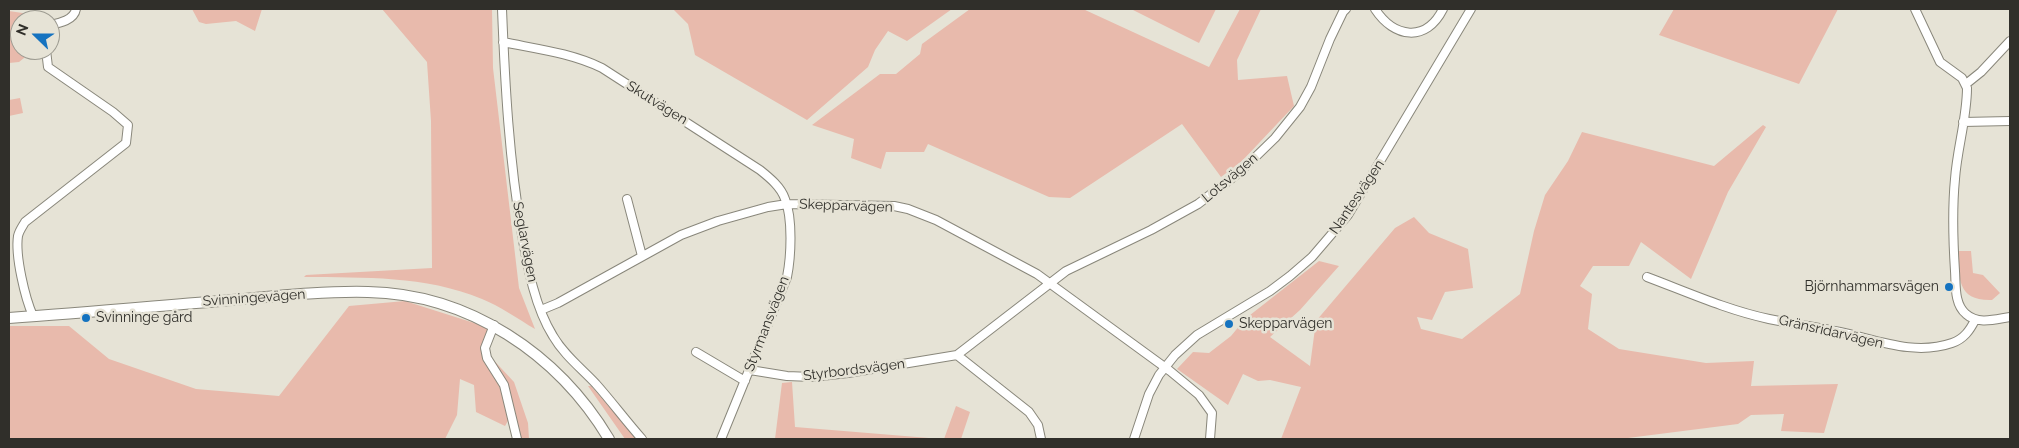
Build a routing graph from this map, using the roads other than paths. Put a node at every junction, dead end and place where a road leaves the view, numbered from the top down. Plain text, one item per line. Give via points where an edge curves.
1 (76, 9) edge
2 (502, 9) edge
3 (1375, 9) edge
4 (1443, 9) edge
5 (1470, 9) edge
6 (1915, 9) edge
7 (1343, 10) edge
8 (60, 22) edge
9 (2010, 41) edge
10 (503, 42) junction
11 (47, 60) edge
12 (1966, 84) junction
13 (2010, 121) edge
14 (1963, 122) junction
15 (626, 199) dead end
16 (787, 204) junction
17 (642, 256) junction
18 (1647, 277) dead end
19 (1050, 283) junction
20 (541, 310) junction
21 (33, 316) junction
22 (2010, 317) edge
23 (9, 318) edge
24 (1975, 320) junction
25 (494, 325) junction
26 (696, 352) dead end
27 (957, 356) junction
28 (1164, 367) junction
29 (750, 370) junction
30 (745, 381) junction
31 (517, 439) edge
32 (609, 439) edge
33 (642, 439) edge
34 (721, 439) edge
35 (1041, 439) edge
36 (1134, 439) edge
37 (1210, 439) edge

1 - 8 street via 70,18
2 - 10 street, Seglarvägen
3 - 4 street via 1388,25 1407,33 1430,26
5 - 28 street, Nantesvägen via 1358,200 1334,233 1290,276 1197,335
6 - 12 street via 1940,62
7 - 19 street, Lotsvägen via 1300,107 1240,172 1198,204 1081,263
9 - 12 street
10 - 16 street, Skutvägen via 565,54 602,68 760,170 775,184
10 - 20 street, Seglarvägen via 517,203 527,266
11 - 21 street via 48,67 128,125 126,143 25,222 18,234 17,247 27,302
12 - 14 street
13 - 14 street
14 - 24 street via 1953,197 1954,255 1958,302 1966,315
15 - 17 street
16 - 17 street, Skepparvägen via 718,221 681,235
16 - 19 street, Skepparvägen via 881,205 908,209 968,236
16 - 29 street, Styrmansvägen via 790,251 787,277
17 - 20 street, Skepparvägen
18 - 24 street, Gränsridarvägen via 1768,319 1819,327 1895,347 1929,348 1950,344 1964,336
19 - 27 street, Lotsvägen
19 - 28 street, Skepparvägen
20 - 33 street, Seglarvägen via 551,334 564,353 595,383
21 - 23 main road, Svinningevägen
21 - 25 main road, Svinningevägen via 300,294 368,292 424,299
22 - 24 street
25 - 31 street via 485,348 504,385
25 - 32 main road, Svinningevägen via 530,349 561,376 588,406
26 - 30 street
27 - 29 street, Styrbordsvägen via 812,377
27 - 35 street via 1026,409 1038,425
28 - 36 street, Nantesvägen via 1149,394
28 - 37 street, Skepparvägen via 1199,395 1212,413
29 - 30 street, Styrmansvägen
30 - 34 street, Styrmansvägen

